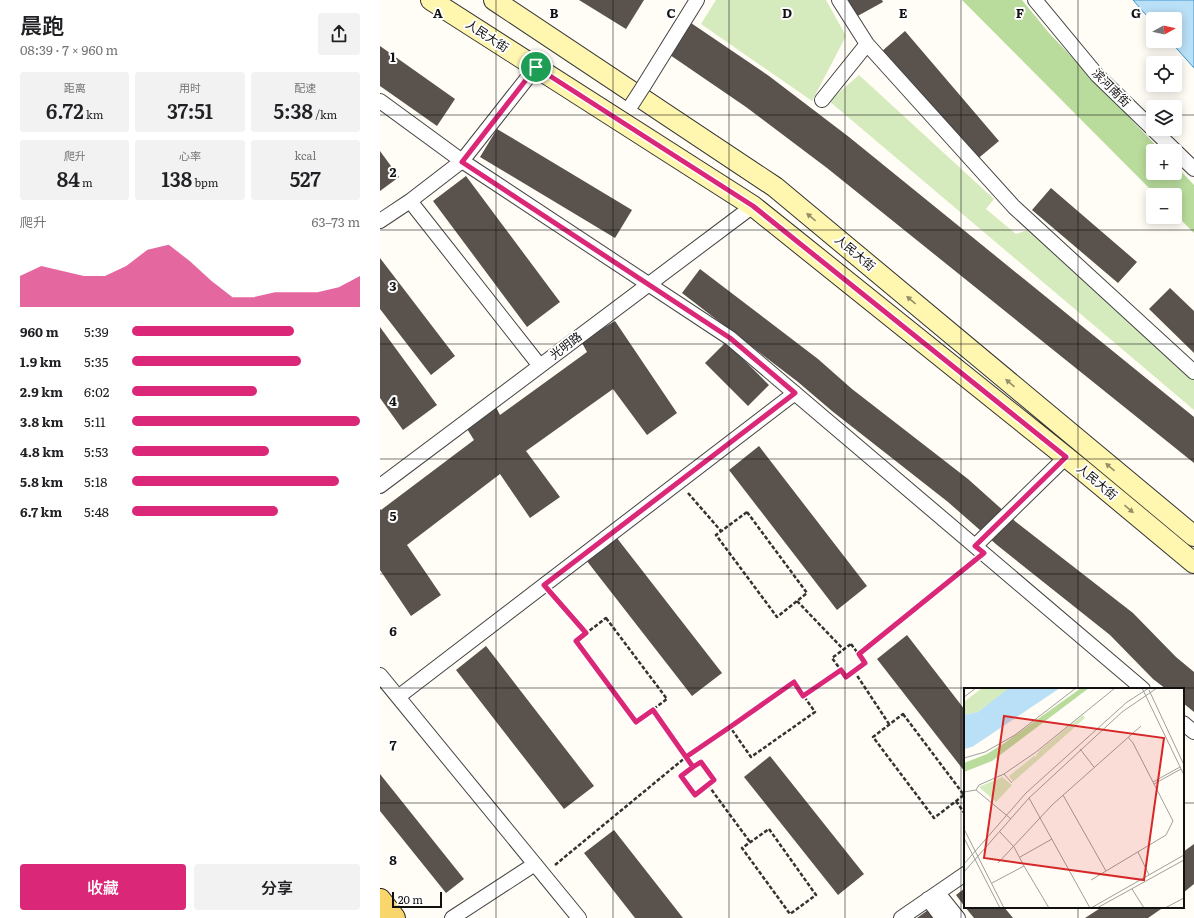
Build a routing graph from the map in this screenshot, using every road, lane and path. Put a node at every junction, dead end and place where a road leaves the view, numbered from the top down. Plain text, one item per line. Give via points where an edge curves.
1 (431, 0) edge
2 (494, 0) edge
3 (697, 0) edge
4 (839, 0) edge
5 (1035, 0) edge
6 (867, 44) junction
7 (536, 67) junction
8 (822, 100) dead end
9 (380, 101) edge
10 (621, 122) junction
11 (462, 162) junction
12 (1194, 169) edge
13 (410, 201) junction
14 (753, 206) junction
15 (380, 221) edge
16 (649, 284) junction
17 (540, 366) junction
18 (1194, 372) edge
19 (795, 393) junction
20 (1066, 457) junction
21 (678, 482) junction
22 (380, 486) edge
23 (721, 531) junction
24 (1194, 536) edge
25 (979, 550) junction
26 (1194, 563) edge
27 (544, 585) junction
28 (797, 601) junction
29 (586, 633) junction
30 (844, 650) junction
31 (859, 654) junction
32 (841, 670) junction
33 (854, 671) junction
34 (380, 675) edge
35 (1142, 688) edge
36 (803, 696) junction
37 (398, 697) junction
38 (653, 710) junction
39 (889, 724) junction
40 (1184, 724) edge
41 (730, 727) junction
42 (1194, 732) edge
43 (686, 757) junction
44 (693, 767) junction
45 (708, 785) junction
46 (956, 801) junction
47 (964, 813) edge
48 (750, 842) junction
49 (539, 869) junction
50 (964, 875) edge
51 (933, 896) junction
52 (380, 900) edge
53 (394, 918) edge
54 (452, 918) edge
55 (579, 918) edge
56 (901, 918) edge
57 (942, 918) edge
58 (958, 918) edge

1 - 7 street, 人民大街
24 -> 2 street, 人民大街 via 775,187
3 - 10 street, bridge
4 - 6 street
5 - 12 street, 滨河南街 via 1097,75
6 - 8 street
6 - 18 street via 1014,207
7 - 10 street, 人民大街
7 - 11 street
9 - 11 street
10 - 14 street, 人民大街
11 - 13 street
11 - 16 street
13 - 15 street
13 - 17 street
14 - 16 street, 光明路
14 - 20 street, 人民大街
16 - 17 street, 光明路
16 - 19 street via 730,338
17 - 22 street, 光明路
19 - 21 street
19 - 25 street
20 - 25 street
20 -> 26 street, 人民大街
21 - 23 path
21 - 27 street
23 - 28 path via 716,535 777,616
23 - 28 path via 746,512 807,593
25 - 31 path
25 - 35 street
27 - 29 path
27 - 37 street
28 - 30 path
29 - 38 path via 576,641 636,722
29 - 38 path via 606,618 667,699
30 - 31 path via 851,644
30 - 32 path via 832,658
31 - 33 path via 865,663
32 - 33 path via 846,677
32 - 36 path
33 - 39 path
34 - 37 street
36 - 41 path via 794,682
36 - 41 path via 815,712 751,757
37 - 49 street
38 - 43 path
39 - 46 path via 903,714 964,794
39 - 46 path via 873,737 934,818
40 - 42 street
41 - 43 path
43 - 44 path
43 - 49 path
44 - 45 path via 701,762 714,780
44 - 45 path via 681,776 695,795
45 - 48 path
46 - 47 path
48 - 48 path via 742,848 790,914 816,895 769,829
49 - 54 street
49 - 55 street
50 - 51 street
51 - 56 street
51 - 57 street
51 - 58 street
52 - 53 main road

